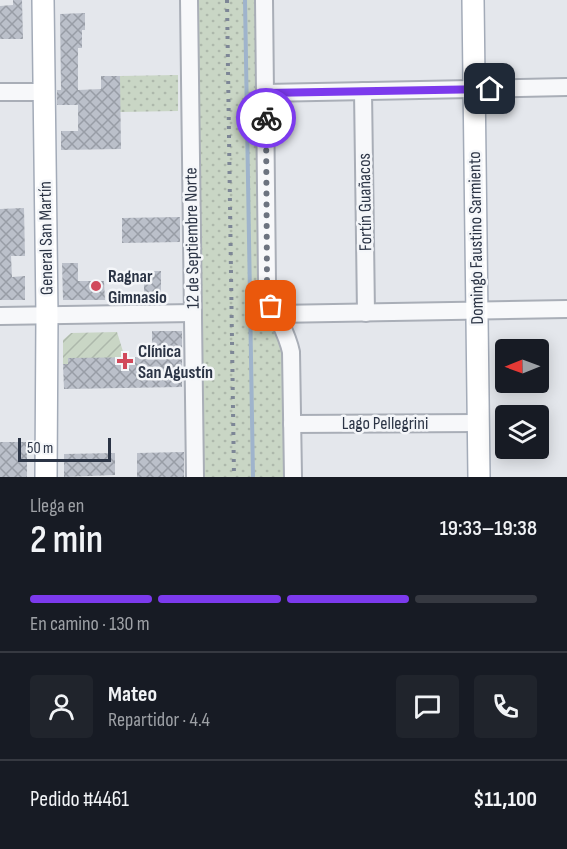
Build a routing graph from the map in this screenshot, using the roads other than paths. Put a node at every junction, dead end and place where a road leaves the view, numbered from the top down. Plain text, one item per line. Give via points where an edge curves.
1 (43, 0) edge
2 (189, 0) edge
3 (264, 0) edge
4 (473, 0) edge
5 (567, 87) edge
6 (474, 89) junction
7 (363, 91) junction
8 (0, 92) edge
9 (44, 92) junction
10 (265, 93) junction
11 (567, 309) edge
12 (477, 311) junction
13 (193, 313) junction
14 (366, 313) junction
15 (275, 314) junction
16 (47, 315) junction
17 (0, 316) edge
18 (478, 423) junction
19 (292, 424) junction
20 (46, 477) edge
21 (195, 477) edge
22 (293, 477) edge
23 (479, 477) edge

1 - 9 main road, General San Martín
2 - 13 street, 12 de Septiembre Norte
3 - 10 street
4 - 6 main road, Domingo Faustino Sarmiento
5 - 6 street
6 - 7 street
6 - 12 main road, Domingo Faustino Sarmiento
7 - 10 street
7 - 14 street, Fortín Guañacos
8 - 9 street
9 - 16 main road, General San Martín
10 - 15 street via 267,282
11 - 12 street
12 - 14 street
12 - 18 main road, Domingo Faustino Sarmiento
13 - 16 street
13 - 21 street, 12 de Septiembre Norte
14 - 15 street
15 - 19 street via 291,352
16 - 17 street
16 - 20 main road, General San Martín
18 - 19 street, Lago Pellegrini
18 - 23 main road, Domingo Faustino Sarmiento
19 - 22 street

